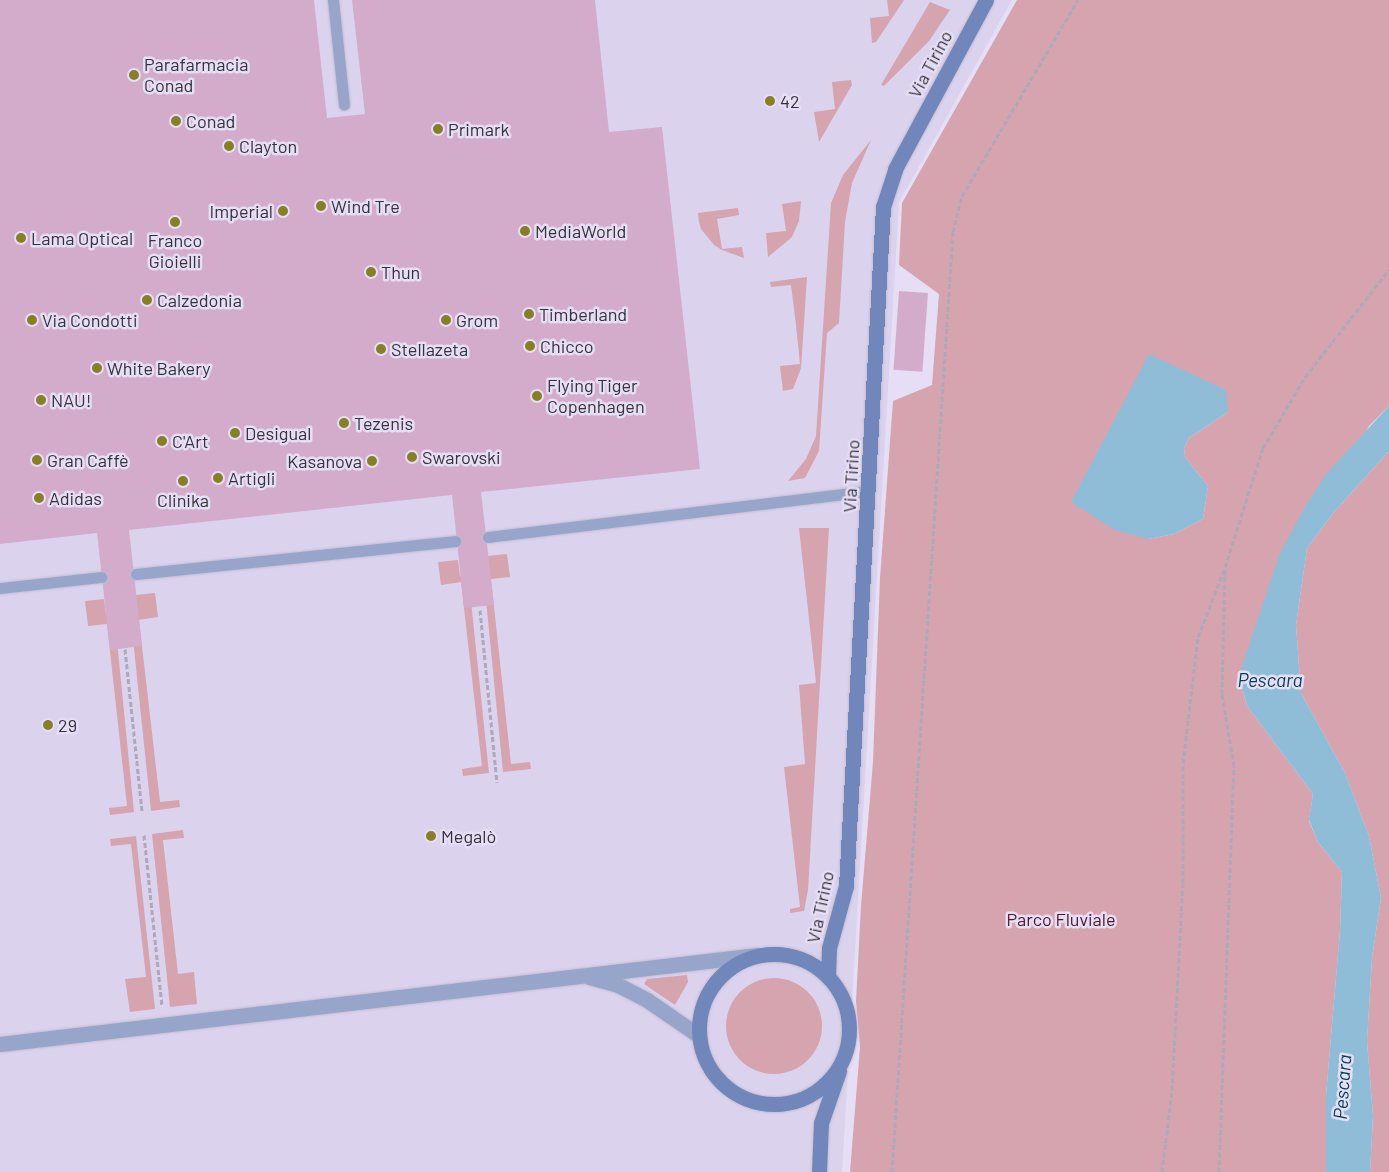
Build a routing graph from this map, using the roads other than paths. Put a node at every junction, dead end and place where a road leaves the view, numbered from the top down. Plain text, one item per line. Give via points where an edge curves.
1 (333, 0) edge
2 (986, 0) edge
3 (344, 104) dead end
4 (869, 491) junction
5 (488, 537) dead end
6 (455, 541) dead end
7 (136, 574) dead end
8 (101, 577) dead end
9 (0, 588) edge
10 (758, 955) junction
11 (578, 974) junction
12 (828, 977) junction
13 (698, 1035) junction
14 (0, 1044) edge
15 (846, 1052) junction
16 (819, 1172) edge

1 - 3 lane
2 - 4 street, Via Tirino via 895,169 883,207
4 - 5 lane
4 - 12 street, Via Tirino via 846,886 828,948
6 - 7 lane
8 - 9 lane
10 - 11 street
10 - 12 street via 784,954 808,962
10 - 13 street via 732,967 707,993 700,1013
11 - 13 street via 616,984 647,1000
11 - 14 street
12 - 15 street via 840,993 847,1012
13 - 15 street via 710,1069 726,1087 747,1099 771,1104 795,1100 817,1090 834,1073
15 - 16 street via 821,1123

